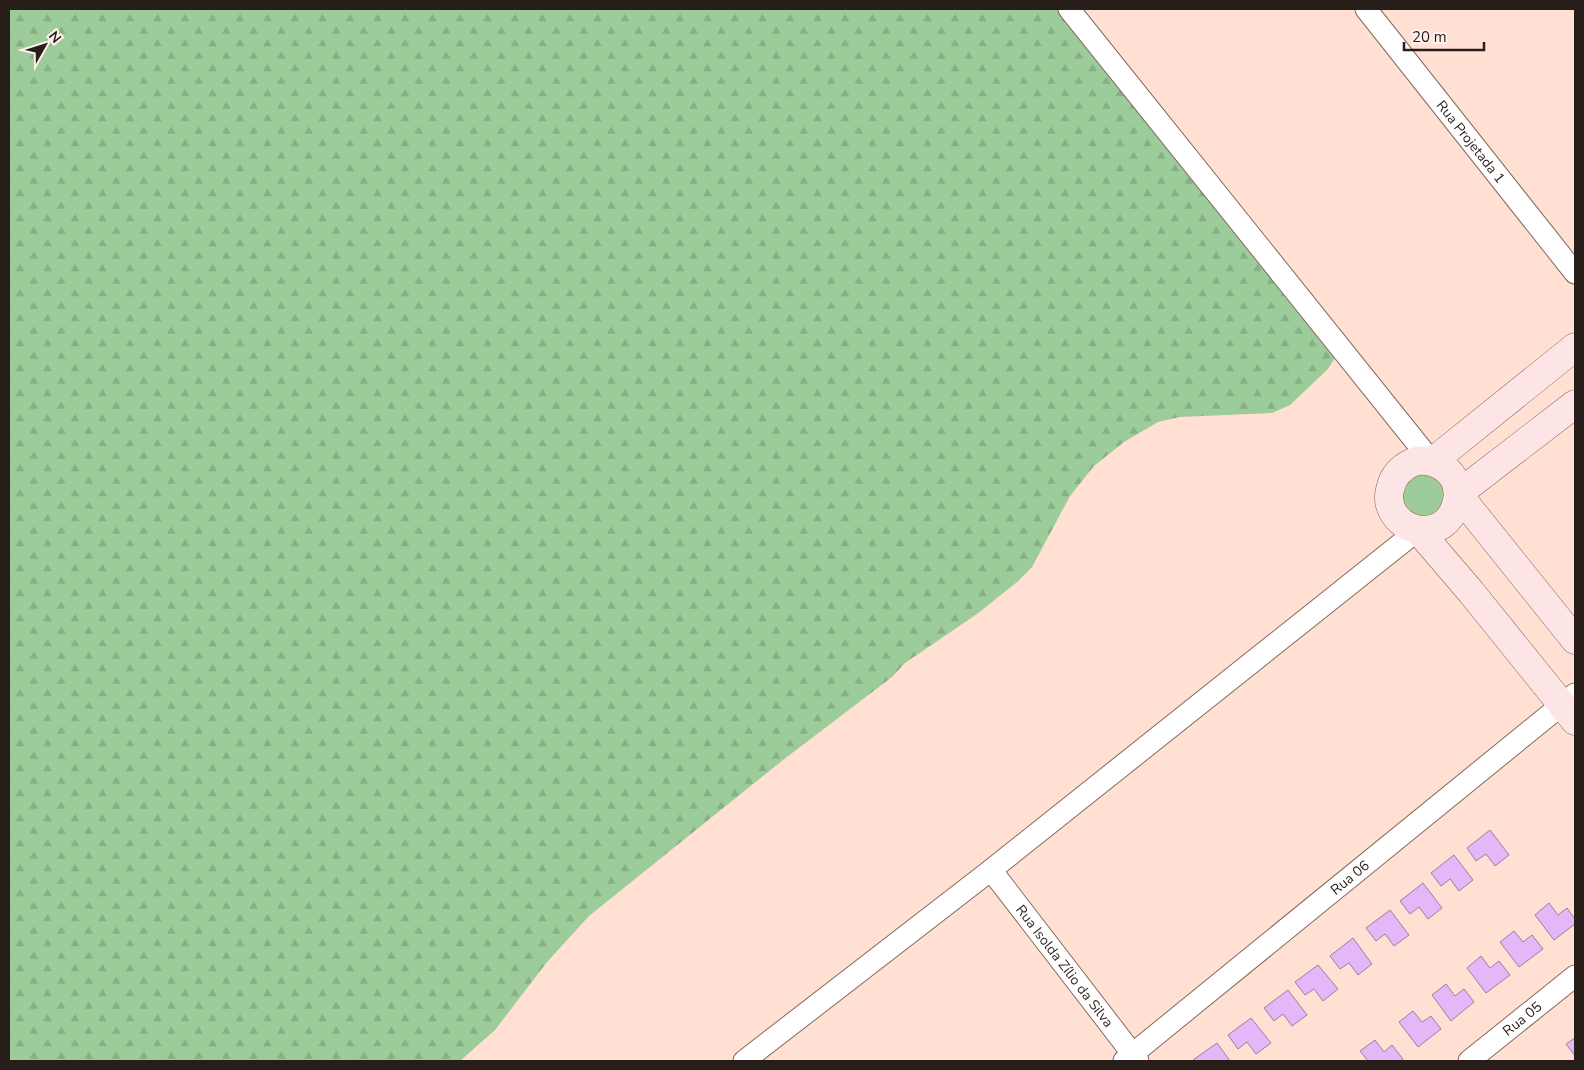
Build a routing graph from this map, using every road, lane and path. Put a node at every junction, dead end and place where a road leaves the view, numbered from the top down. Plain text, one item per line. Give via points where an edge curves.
1 (1069, 9) edge
2 (1366, 9) edge
3 (1575, 273) edge
4 (1575, 347) edge
5 (1575, 404) edge
6 (1432, 462) junction
7 (1458, 494) junction
8 (1418, 530) junction
9 (1575, 640) edge
10 (1571, 706) edge
11 (990, 870) junction
12 (1575, 976) edge
13 (1132, 1059) edge
14 (744, 1061) edge
15 (1469, 1061) edge

1 - 6 street
2 - 3 street, Rua Projetada 1
4 - 6 street
5 - 7 street
6 - 7 street via 1450,474
6 - 8 street via 1414,462 1402,469 1395,475 1390,489 1389,503 1398,520
7 - 8 street via 1457,506 1445,523 1437,528
7 - 9 street
8 - 10 street
8 - 11 street
10 - 13 street, Rua 06
11 - 13 street, Rua Isolda Zílio da Silva
11 - 14 street
12 - 15 street, Rua 05

